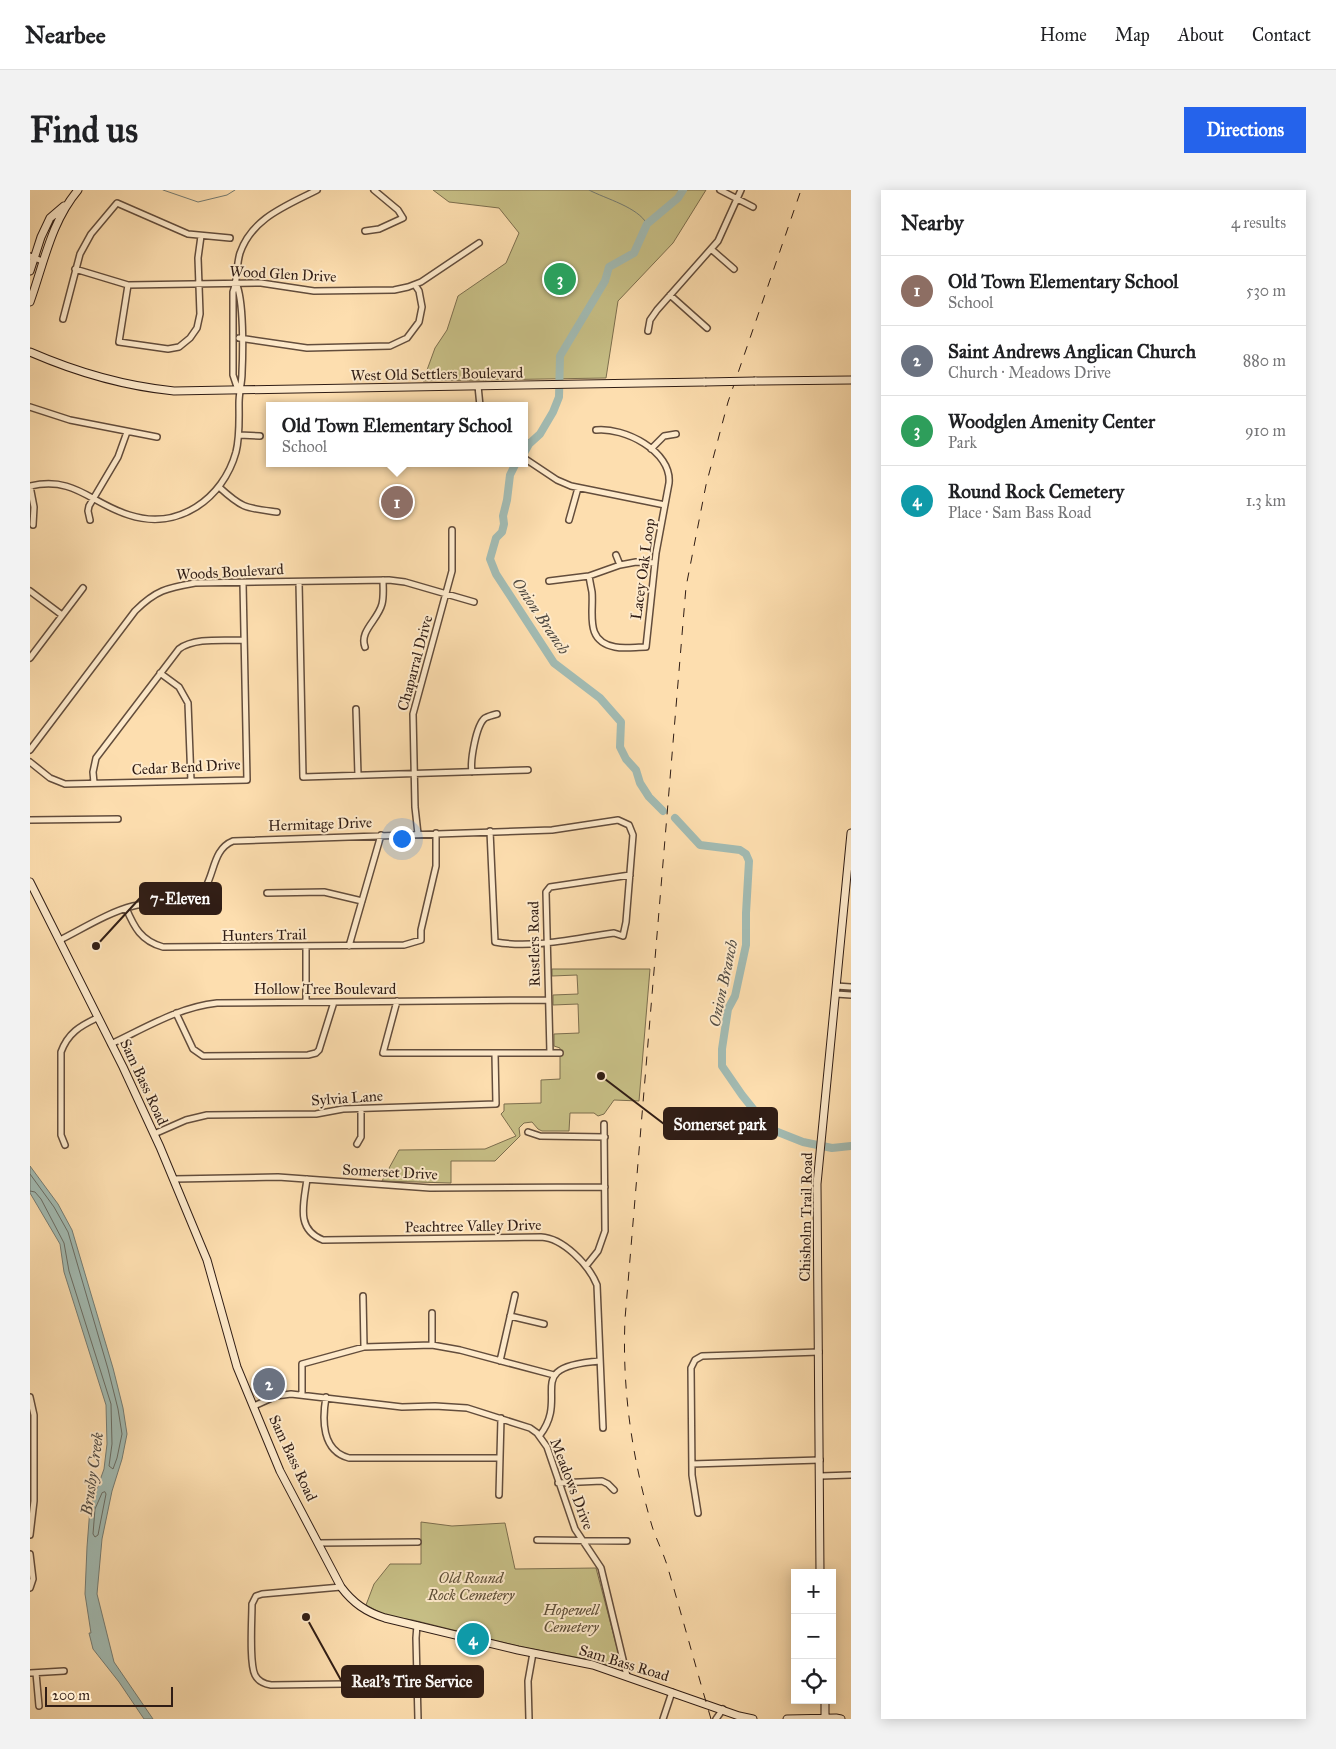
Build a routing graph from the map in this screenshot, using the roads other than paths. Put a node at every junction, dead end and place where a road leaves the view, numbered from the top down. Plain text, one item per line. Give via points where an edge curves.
1 (78, 190) edge
2 (317, 190) edge
3 (374, 190) edge
4 (720, 190) edge
5 (741, 190) edge
6 (737, 199) junction
7 (68, 202) junction
8 (753, 207) dead end
9 (365, 231) dead end
10 (201, 236) junction
11 (230, 238) dead end
12 (479, 243) dead end
13 (711, 249) junction
14 (32, 257) edge
15 (42, 261) junction
16 (75, 269) junction
17 (734, 269) dead end
18 (30, 271) edge
19 (236, 283) junction
20 (128, 284) junction
21 (199, 284) junction
22 (416, 285) junction
23 (670, 295) junction
24 (30, 302) edge
25 (63, 318) dead end
26 (707, 328) dead end
27 (648, 331) dead end
28 (233, 338) junction
29 (241, 338) junction
30 (30, 352) edge
31 (851, 380) edge
32 (478, 386) junction
33 (238, 390) junction
34 (480, 402) edge
35 (30, 407) edge
36 (596, 430) dead end
37 (127, 432) junction
38 (676, 434) dead end
39 (239, 435) junction
40 (260, 436) dead end
41 (157, 437) dead end
42 (651, 449) junction
43 (528, 460) edge
44 (30, 486) edge
45 (219, 487) junction
46 (578, 488) junction
47 (94, 498) junction
48 (665, 505) junction
49 (277, 512) dead end
50 (90, 520) dead end
51 (569, 520) dead end
52 (33, 524) dead end
53 (452, 530) dead end
54 (616, 555) dead end
55 (655, 563) junction
56 (620, 565) junction
57 (588, 576) junction
58 (383, 580) junction
59 (548, 581) dead end
60 (299, 582) junction
61 (243, 583) junction
62 (83, 588) dead end
63 (30, 590) edge
64 (447, 594) junction
65 (474, 602) dead end
66 (62, 615) junction
67 (244, 640) junction
68 (365, 648) dead end
69 (30, 658) edge
70 (160, 673) junction
71 (356, 709) dead end
72 (497, 714) dead end
73 (30, 750) edge
74 (30, 762) edge
75 (528, 770) dead end
76 (472, 772) junction
77 (415, 774) junction
78 (358, 775) junction
79 (191, 780) junction
80 (94, 783) junction
81 (118, 819) dead end
82 (30, 820) edge
83 (490, 832) junction
84 (436, 833) junction
85 (851, 833) edge
86 (418, 834) junction
87 (381, 835) junction
88 (630, 875) junction
89 (30, 882) edge
90 (267, 893) dead end
91 (362, 901) junction
92 (126, 908) junction
93 (60, 940) junction
94 (546, 943) junction
95 (349, 946) junction
96 (306, 947) junction
97 (851, 987) edge
98 (836, 990) junction
99 (851, 995) edge
100 (548, 1000) junction
101 (397, 1001) junction
102 (306, 1002) junction
103 (334, 1002) junction
104 (176, 1013) junction
105 (98, 1018) junction
106 (111, 1044) junction
107 (550, 1053) junction
108 (560, 1053) dead end
109 (494, 1054) junction
110 (361, 1109) junction
111 (604, 1124) dead end
112 (528, 1132) dead end
113 (154, 1134) junction
114 (605, 1137) junction
115 (357, 1144) dead end
116 (65, 1146) dead end
117 (174, 1179) junction
118 (307, 1179) junction
119 (605, 1187) junction
120 (586, 1266) junction
121 (515, 1295) dead end
122 (363, 1296) dead end
123 (432, 1312) dead end
124 (510, 1316) junction
125 (544, 1324) dead end
126 (432, 1345) junction
127 (364, 1347) junction
128 (818, 1352) junction
129 (500, 1361) junction
130 (600, 1361) junction
131 (554, 1375) junction
132 (302, 1394) junction
133 (30, 1397) edge
134 (326, 1397) junction
135 (254, 1406) junction
136 (501, 1418) junction
137 (603, 1428) dead end
138 (540, 1435) junction
139 (499, 1458) junction
140 (820, 1460) junction
141 (692, 1464) junction
142 (851, 1475) edge
143 (820, 1476) junction
144 (558, 1483) junction
145 (32, 1488) edge
146 (614, 1490) dead end
147 (499, 1495) dead end
148 (698, 1513) dead end
149 (30, 1535) edge
150 (537, 1540) dead end
151 (581, 1540) junction
152 (627, 1541) dead end
153 (418, 1542) dead end
154 (319, 1543) junction
155 (30, 1554) edge
156 (820, 1569) edge
157 (341, 1587) junction
158 (30, 1588) edge
159 (417, 1625) junction
160 (533, 1653) junction
161 (64, 1671) dead end
162 (30, 1673) edge
163 (36, 1673) junction
164 (627, 1676) junction
165 (417, 1683) junction
166 (672, 1692) junction
167 (825, 1704) edge
168 (39, 1706) dead end
169 (722, 1709) junction
170 (825, 1718) edge
171 (418, 1719) edge
172 (529, 1719) edge
173 (663, 1719) edge
174 (716, 1719) edge
175 (753, 1719) edge
176 (787, 1719) edge
177 (841, 1719) edge

1 - 7 main road
2 - 19 street via 257,225 240,253
3 - 9 street via 398,210 402,218 379,229
4 - 6 street
5 - 6 street
6 - 8 street
6 - 13 street
7 - 14 main road via 50,218
7 - 15 main road
10 - 11 street
10 - 16 street via 177,230 117,203 91,234
10 - 21 street
12 - 22 street, Wood Glen Drive
13 - 17 street
13 - 23 street
14 - 15 street
14 - 18 main road
15 - 24 main road
16 - 20 street, Wood Glen Drive
16 - 25 street
19 - 21 street, Wood Glen Drive
19 - 22 street, Wood Glen Drive via 261,283 314,291 394,290
19 - 28 street via 232,292
19 - 29 street via 240,291
20 - 21 street, Wood Glen Drive
20 - 21 street via 120,342 168,349 179,347 197,328
22 - 29 street via 422,307 419,322 408,338 390,346 307,348
23 - 26 street
23 - 27 street via 650,320
28 - 29 street
28 - 33 street via 233,375
29 - 33 street via 242,375
30 - 33 main road, West Old Settlers Boulevard via 78,371 136,386 174,391
31 - 32 main road, West Old Settlers Boulevard, bridge
32 - 33 main road, West Old Settlers Boulevard
32 - 34 street
33 - 39 street
35 - 37 street via 70,420
36 - 42 street, Lacey Oak Loop via 628,434
37 - 41 street
37 - 47 street via 118,457
38 - 42 street via 664,436
39 - 40 street
39 - 45 street via 232,465
42 - 48 street, Lacey Oak Loop via 669,472
43 - 46 street via 557,480
44 - 47 street via 65,485
44 - 52 street
45 - 47 street via 197,507 164,518 129,515
45 - 49 street via 240,505
46 - 48 street
46 - 51 street
47 - 50 street via 88,511
48 - 55 street, Lacey Oak Loop
53 - 64 street, Chaparral Drive via 452,571
54 - 56 street
55 - 56 street
55 - 57 street, Lacey Oak Loop via 646,647 615,647 596,636 592,626 592,592
56 - 57 street
57 - 59 street
58 - 60 street, Woods Boulevard
58 - 64 street, Woods Boulevard via 405,582
58 - 68 street via 382,604 364,634
60 - 61 street, Woods Boulevard
60 - 78 street via 303,777
61 - 67 street, Cedar Bend Drive
61 - 73 street, Woods Boulevard via 195,583 167,588 145,601
62 - 66 street
63 - 66 street
64 - 65 street, Woods Boulevard
64 - 77 street, Chaparral Drive via 414,707
66 - 69 street
67 - 70 street via 186,644
67 - 79 street, Cedar Bend Drive via 247,780
70 - 79 street via 181,690 188,703
70 - 80 street via 96,758
71 - 78 street
72 - 76 street via 484,719 480,725 472,755
74 - 80 street, Cedar Bend Drive via 62,783
75 - 76 street
76 - 77 street
77 - 78 street
77 - 86 street, Chaparral Drive
79 - 80 street, Cedar Bend Drive
81 - 82 street
83 - 84 street, Hermitage Drive
83 - 88 street, Hermitage Drive via 552,830 620,820 633,832
83 - 94 street via 495,942
84 - 86 street, Hermitage Drive
84 - 95 street, Hunters Trail via 436,866 421,940 404,945
85 - 98 main road, Chisholm Trail Road
86 - 87 street, Hermitage Drive
87 - 91 street
87 - 92 street, Hermitage Drive via 233,841 220,850 207,886 193,899
88 - 94 street, Rustlers Road via 550,887 545,896
88 - 94 street, Hermitage Drive via 622,936 614,933
89 - 93 main road, Sam Bass Road
90 - 91 street via 324,892
91 - 95 street
92 - 93 street, Hermitage Drive
92 - 96 street, Hunters Trail via 142,937 163,947
93 - 105 main road, Sam Bass Road
94 - 100 street, Rustlers Road
95 - 96 street, Hunters Trail
96 - 102 street
97 - 98 street
98 - 99 street
98 - 128 main road, Chisholm Trail Road via 817,1184
100 - 101 street, Hollow Tree Boulevard
100 - 107 street, Rustlers Road
101 - 103 street, Hollow Tree Boulevard
101 - 109 street via 383,1053
102 - 103 street, Hollow Tree Boulevard
102 - 104 street, Hollow Tree Boulevard via 217,1003
103 - 104 street via 319,1050 308,1055 203,1056 193,1049
104 - 106 street, Hollow Tree Boulevard
105 - 106 main road, Sam Bass Road
105 - 116 street via 71,1034 62,1052 60,1135
106 - 113 main road, Sam Bass Road
107 - 108 street
107 - 109 street
109 - 110 street, Sylvia Lane via 496,1104
110 - 113 street, Sylvia Lane via 316,1114 207,1115
110 - 115 street via 361,1137
111 - 114 street
112 - 114 street via 540,1136
113 - 117 main road, Sam Bass Road
114 - 119 street
117 - 118 street, Somerset Drive
117 - 135 main road, Sam Bass Road via 207,1260 234,1357
118 - 119 street, Somerset Drive via 430,1188
118 - 120 street, Peachtree Valley Drive via 304,1224 312,1235 323,1240 548,1237 562,1244
119 - 120 street via 604,1238
120 - 130 street, Peachtree Valley Drive via 598,1290
121 - 124 street
122 - 127 street
123 - 126 street
124 - 125 street
124 - 129 street
126 - 127 street
126 - 129 street
127 - 132 street via 302,1364
128 - 140 main road, Chisholm Trail Road
128 - 141 street via 702,1356 695,1360 691,1368
129 - 131 street
130 - 131 street via 570,1365
130 - 137 street, Peachtree Valley Drive
131 - 138 street via 551,1413
132 - 134 street, Meadows Drive
132 - 135 street, Meadows Drive via 276,1396
133 - 145 street via 34,1415
134 - 136 street, Meadows Drive via 402,1407 460,1407
134 - 139 street via 324,1426 330,1445 342,1456
135 - 154 main road, Sam Bass Road via 280,1471
136 - 138 street, Meadows Drive
136 - 139 street
138 - 144 street, Meadows Drive
139 - 147 street
140 - 141 street
140 - 143 main road, Chisholm Trail Road
141 - 148 street
142 - 143 street
143 - 156 main road, Chisholm Trail Road
144 - 146 street via 602,1481
144 - 151 street, Meadows Drive
145 - 149 street
150 - 151 street
151 - 152 street
151 - 164 street, Meadows Drive via 597,1561 604,1579
153 - 154 street
154 - 157 main road, Sam Bass Road
155 - 158 street via 33,1579
157 - 159 main road, Sam Bass Road via 354,1602 369,1612
157 - 165 street via 262,1594 254,1599 253,1664 256,1678 271,1685
159 - 160 main road, Sam Bass Road
159 - 165 street
160 - 164 main road, Sam Bass Road via 586,1663
160 - 172 street via 528,1681
161 - 163 street
162 - 163 street
163 - 168 street
164 - 166 main road, Sam Bass Road
165 - 171 street
166 - 169 main road, Sam Bass Road
166 - 173 street
167 - 170 main road
169 - 174 street
169 - 175 main road, Sam Bass Road
170 - 176 main road
170 - 177 main road

